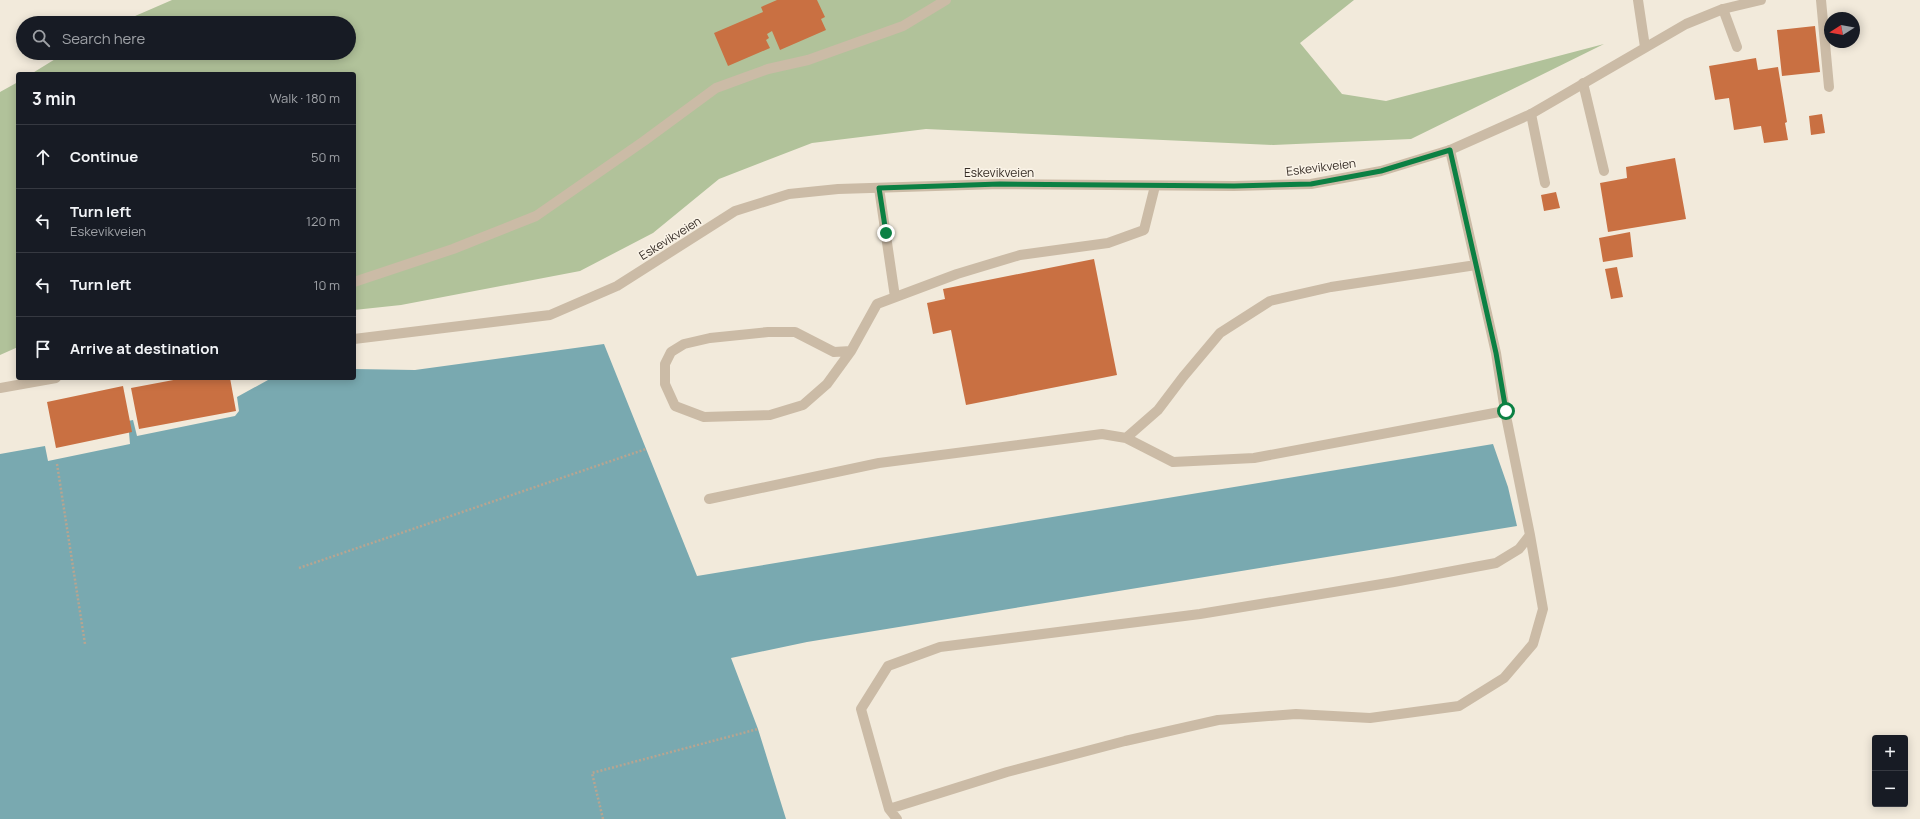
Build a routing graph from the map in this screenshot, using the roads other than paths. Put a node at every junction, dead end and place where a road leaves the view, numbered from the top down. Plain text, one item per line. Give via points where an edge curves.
1 (946, 0) edge
2 (1638, 0) edge
3 (1761, 0) edge
4 (1821, 0) edge
5 (1723, 9) junction
6 (1645, 47) junction
7 (1737, 47) dead end
8 (1583, 83) junction
9 (1829, 87) dead end
10 (1531, 114) junction
11 (1450, 150) junction
12 (1604, 170) dead end
13 (1545, 183) dead end
14 (1154, 186) junction
15 (879, 188) junction
16 (1476, 265) junction
17 (356, 281) edge
18 (895, 297) junction
19 (356, 339) edge
20 (851, 351) junction
21 (45, 380) edge
22 (0, 388) edge
23 (1506, 411) junction
24 (1126, 438) junction
25 (709, 499) dead end
26 (1530, 535) junction
27 (889, 809) junction
28 (897, 819) edge

1 - 17 street via 903,26 808,60 768,69 716,88 536,216 453,250
2 - 6 street
3 - 5 street, Eskevikveien
4 - 9 street
5 - 6 street, Eskevikveien via 1686,24
5 - 7 street
6 - 8 street, Eskevikveien
8 - 10 street, Eskevikveien
8 - 12 street
10 - 11 street, Eskevikveien
10 - 13 street
11 - 14 street, Eskevikveien via 1381,171 1311,184
11 - 16 street
14 - 15 street, Eskevikveien via 1000,184
14 - 18 street via 1144,230 1108,243 1020,255 956,274
15 - 18 street
15 - 19 street, Eskevikveien via 789,194 735,211 617,286 550,315
16 - 23 street
16 - 24 street via 1331,287 1270,300 1220,333 1182,377 1158,410
18 - 20 street via 877,304
20 - 20 street via 827,384 803,405 770,415 704,417 675,406 665,384 665,364 671,352 684,344 710,338 795,332 834,352
21 - 22 street
23 - 24 street via 1254,458 1173,462
23 - 26 street
24 - 25 street via 1102,434 879,463
26 - 27 street via 1543,609 1533,644 1504,678 1459,706 1370,718 1296,714 1218,720 1007,772
26 - 27 street via 1519,550 1496,563 1200,614 940,648 888,666 861,709
27 - 28 street

